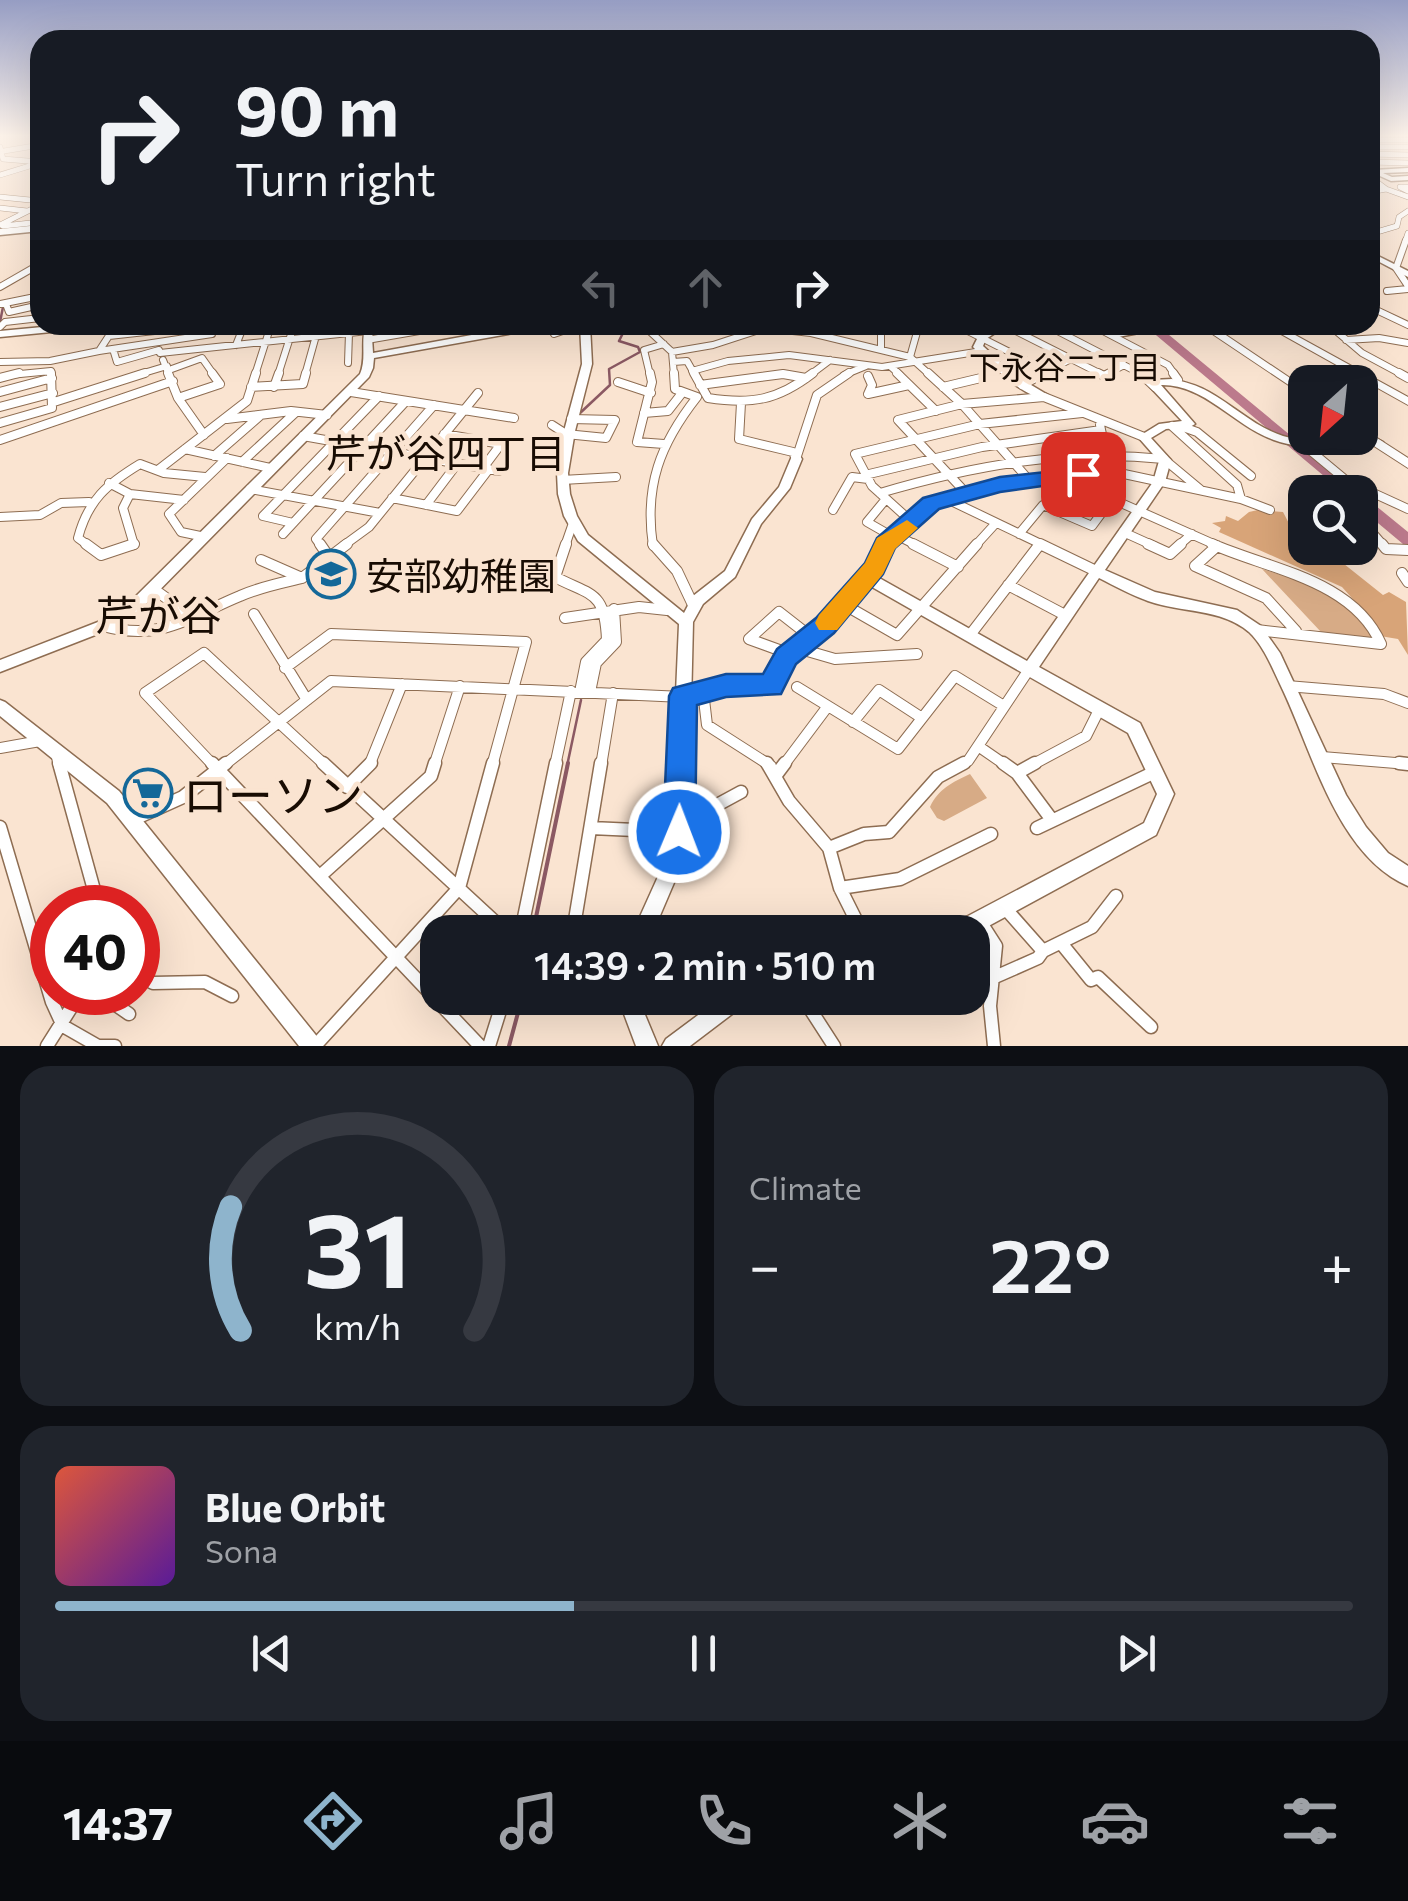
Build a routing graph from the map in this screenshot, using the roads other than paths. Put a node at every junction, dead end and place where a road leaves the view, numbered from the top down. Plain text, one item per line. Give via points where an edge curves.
1 (1381, 186) edge
2 (1384, 188) junction
3 (1380, 189) edge
4 (30, 196) edge
5 (0, 197) edge
6 (1407, 198) edge
7 (24, 199) junction
8 (30, 202) edge
9 (0, 208) edge
10 (28, 211) joint
11 (1398, 219) junction
12 (11, 220) joint
13 (1408, 222) edge
14 (0, 228) edge
15 (30, 228) edge
16 (1380, 233) joint
17 (1407, 237) edge
18 (1399, 256) junction
19 (1408, 258) edge
20 (1380, 259) edge
21 (1396, 268) junction
22 (30, 270) edge
23 (1408, 274) edge
24 (0, 287) edge
25 (1408, 287) edge
26 (1386, 291) dead end
27 (30, 298) edge
28 (3, 304) edge
29 (30, 307) edge
30 (1380, 312) edge
31 (30, 319) edge
32 (1408, 325) edge
33 (0, 327) edge
34 (30, 331) edge
35 (0, 334) edge
36 (118, 335) edge
37 (203, 335) edge
38 (212, 335) edge
39 (240, 335) edge
40 (266, 335) edge
41 (291, 335) edge
42 (322, 335) edge
43 (349, 335) edge
44 (369, 335) edge
45 (472, 335) edge
46 (584, 335) edge
47 (654, 335) edge
48 (738, 335) edge
49 (832, 335) edge
50 (880, 335) edge
51 (916, 335) edge
52 (978, 335) edge
53 (986, 335) edge
54 (1022, 335) edge
55 (1065, 335) edge
56 (1109, 335) edge
57 (1219, 335) edge
58 (1288, 335) edge
59 (1302, 335) edge
60 (1340, 335) edge
61 (110, 336) joint
62 (316, 336) junction
63 (186, 337) joint
64 (982, 337) junction
65 (290, 339) junction
66 (1346, 340) junction
67 (264, 342) junction
68 (1408, 343) edge
69 (664, 344) junction
70 (236, 345) junction
71 (206, 348) junction
72 (113, 350) junction
73 (881, 350) junction
74 (99, 351) junction
75 (982, 351) junction
76 (371, 356) junction
77 (162, 357) junction
78 (672, 357) junction
79 (912, 359) junction
80 (830, 360) junction
81 (1069, 360) junction
82 (0, 362) edge
83 (348, 363) dead end
84 (868, 365) junction
85 (890, 366) junction
86 (1124, 366) junction
87 (1408, 367) edge
88 (692, 370) junction
89 (1047, 371) junction
90 (1397, 371) junction
91 (868, 376) dead end
92 (985, 377) dead end
93 (0, 378) edge
94 (52, 378) junction
95 (806, 378) junction
96 (1408, 378) edge
97 (1178, 380) junction
98 (173, 381) junction
99 (618, 382) dead end
100 (1288, 382) edge
101 (700, 385) junction
102 (909, 385) junction
103 (1022, 385) junction
104 (1154, 386) junction
105 (251, 387) junction
106 (274, 387) junction
107 (943, 387) junction
108 (0, 392) edge
109 (351, 392) junction
110 (478, 392) dead end
111 (651, 393) junction
112 (682, 393) junction
113 (1408, 394) edge
114 (379, 396) junction
115 (54, 397) junction
116 (1044, 397) junction
117 (178, 398) junction
118 (406, 400) junction
119 (1408, 402) edge
120 (741, 403) junction
121 (962, 404) junction
122 (434, 406) junction
123 (0, 408) edge
124 (464, 410) junction
125 (936, 411) junction
126 (296, 412) junction
127 (1084, 412) junction
128 (263, 413) junction
129 (644, 413) junction
130 (327, 415) junction
131 (514, 418) dead end
132 (1098, 418) junction
133 (224, 419) junction
134 (0, 423) edge
135 (980, 424) junction
136 (552, 425) dead end
137 (568, 427) junction
138 (1177, 427) junction
139 (1101, 430) junction
140 (444, 434) junction
141 (204, 435) junction
142 (303, 436) junction
143 (915, 437) junction
144 (1144, 437) junction
145 (0, 440) edge
146 (1288, 440) edge
147 (335, 442) junction
148 (994, 442) junction
149 (1378, 443) edge
150 (664, 444) junction
151 (363, 447) junction
152 (185, 449) junction
153 (1105, 451) junction
154 (393, 452) junction
155 (931, 455) junction
156 (1314, 455) edge
157 (214, 456) junction
158 (227, 458) junction
159 (424, 458) junction
160 (796, 458) junction
161 (1010, 459) junction
162 (1165, 459) junction
163 (242, 462) junction
164 (457, 464) junction
165 (1408, 464) edge
166 (270, 468) junction
167 (158, 470) junction
168 (490, 470) junction
169 (1110, 472) junction
170 (947, 473) junction
171 (1252, 476) dead end
172 (866, 477) junction
173 (206, 478) junction
174 (616, 478) dead end
175 (562, 480) junction
176 (1029, 480) junction
177 (1160, 482) junction
178 (108, 483) junction
179 (250, 489) junction
180 (1203, 492) junction
181 (130, 494) junction
182 (967, 494) junction
183 (284, 495) junction
184 (883, 496) junction
185 (392, 498) junction
186 (1241, 499) junction
187 (184, 500) junction
188 (314, 500) junction
189 (949, 500) junction
190 (90, 502) junction
191 (426, 505) junction
192 (345, 506) junction
193 (1408, 508) edge
194 (833, 510) dead end
195 (1139, 510) junction
196 (1270, 510) dead end
197 (380, 513) junction
198 (0, 517) edge
199 (996, 522) junction
200 (293, 523) junction
201 (913, 523) junction
202 (573, 527) junction
203 (1123, 532) junction
204 (283, 534) dead end
205 (1019, 534) junction
206 (1192, 534) junction
207 (896, 537) junction
208 (208, 538) junction
209 (1378, 539) edge
210 (1040, 544) junction
211 (1218, 546) junction
212 (1408, 550) edge
213 (329, 557) junction
214 (261, 560) dead end
215 (958, 567) junction
216 (1096, 571) junction
217 (302, 578) junction
218 (861, 579) junction
219 (1008, 585) junction
220 (155, 590) junction
221 (844, 604) junction
222 (923, 609) junction
223 (608, 610) junction
224 (254, 614) dead end
225 (686, 614) junction
226 (1065, 615) junction
227 (194, 618) junction
228 (565, 618) dead end
229 (103, 626) junction
230 (1256, 630) junction
231 (1296, 631) junction
232 (970, 635) junction
233 (811, 636) junction
234 (793, 651) junction
235 (917, 654) dead end
236 (0, 666) edge
237 (285, 668) junction
238 (1030, 668) junction
239 (402, 684) junction
240 (460, 686) junction
241 (797, 686) dead end
242 (1287, 686) junction
243 (513, 688) junction
244 (703, 691) junction
245 (580, 692) junction
246 (613, 693) junction
247 (683, 696) junction
248 (307, 700) junction
249 (1408, 704) edge
250 (828, 706) junction
251 (1004, 706) junction
252 (0, 707) edge
253 (1100, 708) junction
254 (922, 718) junction
255 (279, 722) junction
256 (854, 722) junction
257 (49, 745) junction
258 (978, 746) junction
259 (0, 748) edge
260 (1322, 758) junction
261 (1408, 764) edge
262 (218, 769) junction
263 (1155, 772) junction
264 (1016, 773) junction
265 (776, 775) junction
266 (347, 787) junction
267 (741, 792) dead end
268 (132, 820) junction
269 (382, 820) junction
270 (1052, 820) junction
271 (0, 826) edge
272 (590, 828) junction
273 (1037, 828) dead end
274 (679, 829) junction
275 (992, 834) dead end
276 (830, 848) junction
277 (320, 876) junction
278 (1408, 877) edge
279 (92, 885) edge
280 (459, 888) junction
281 (840, 888) junction
282 (1116, 896) dead end
283 (1004, 908) junction
284 (488, 915) edge
285 (525, 915) edge
286 (576, 915) edge
287 (651, 915) edge
288 (854, 915) edge
289 (990, 916) edge
290 (990, 937) edge
291 (1060, 942) junction
292 (1044, 951) junction
293 (398, 959) junction
294 (995, 976) junction
295 (160, 984) edge
296 (232, 996) dead end
297 (69, 1015) edge
298 (499, 1015) edge
299 (630, 1015) edge
300 (714, 1015) edge
301 (814, 1015) edge
302 (63, 1026) junction
303 (1150, 1027) dead end
304 (47, 1046) edge
305 (115, 1046) edge
306 (314, 1046) edge
307 (480, 1046) edge
308 (489, 1046) edge
309 (647, 1046) edge
310 (673, 1046) edge
311 (834, 1046) edge
312 (994, 1046) edge

1 - 2 street
2 - 3 street
2 - 6 street
4 - 7 street
5 - 7 street
6 - 11 street
7 - 8 street
9 - 10 street
10 - 12 street
11 - 13 street
11 - 16 street
12 - 14 street
14 - 15 highway
16 - 17 street
17 - 18 street
18 - 19 street
18 - 21 street
20 - 21 street
21 - 23 street
21 - 25 street
22 - 24 street
25 - 26 street
27 - 28 street
28 - 29 street via 9,312
30 - 32 street
31 - 33 street
34 - 35 street
36 - 61 street
37 - 63 street
38 - 71 street
39 - 70 street
40 - 67 street
41 - 65 street
42 - 62 street
43 - 83 street
44 - 76 street
45 - 76 street
46 - 137 street via 588,362
47 - 69 street
48 - 78 street
49 - 73 street
50 - 73 street
51 - 79 street
52 - 64 street
53 - 64 street
54 - 81 street
55 - 86 street
56 - 97 street via 1168,365
57 - 100 main road
58 - 119 main road
59 - 113 main road
60 - 66 street
61 - 74 street
62 - 65 street
62 - 106 street via 303,384
63 - 77 street
64 - 75 street
64 - 89 street
65 - 67 street
65 - 106 street
66 - 68 street
66 - 90 street
67 - 70 street
67 - 105 street
69 - 78 street
69 - 111 street via 644,350
70 - 71 street
71 - 77 street
72 - 74 street
72 - 77 street
72 - 77 street via 117,362
73 - 79 street
74 - 82 street
75 - 79 street
75 - 103 street
76 - 109 street
77 - 98 street
77 - 115 street
77 - 117 street via 202,358 220,384
78 - 88 street
78 - 112 street via 675,389
79 - 85 street
79 - 107 street
80 - 84 street
80 - 88 street via 789,355
80 - 95 street
81 - 86 street via 1104,376
81 - 89 street
84 - 85 street
84 - 160 street via 816,396
85 - 102 street
86 - 104 street
87 - 90 street
88 - 101 street
89 - 103 street
90 - 96 street
91 - 102 street via 868,394
92 - 107 street
93 - 94 street via 26,371 51,371
94 - 108 street
94 - 115 street
95 - 101 street via 783,374
95 - 120 street via 786,394
97 - 104 street
97 - 146 street
98 - 117 street
98 - 145 street
99 - 111 street
101 - 120 street via 708,398
102 - 125 street
103 - 116 street
104 - 138 street via 1189,421
105 - 106 street
105 - 133 street via 247,400
107 - 121 street
109 - 114 street
109 - 130 street
110 - 124 street
111 - 129 street
112 - 129 street via 666,414
112 - 150 street via 697,397
114 - 118 street
114 - 147 street
115 - 123 street
115 - 134 street via 52,408
116 - 121 street
116 - 127 street
117 - 141 street
118 - 122 street
118 - 151 street
120 - 160 street via 739,439
121 - 125 street
121 - 135 street
122 - 124 street
122 - 154 street
124 - 131 street
124 - 140 street
125 - 143 street via 898,420
126 - 128 street
126 - 130 street
126 - 163 street
127 - 132 street
127 - 135 street
128 - 133 street
128 - 157 street
129 - 150 street via 637,442
130 - 142 street
132 - 139 street
132 - 144 street
133 - 141 street
135 - 143 street
135 - 148 street
136 - 137 street
137 - 137 street via 606,438 614,420
137 - 175 street
138 - 144 street
138 - 171 street via 1197,432
138 - 186 street via 1237,485
139 - 148 street
139 - 153 street
140 - 159 street
140 - 168 street via 501,444
141 - 152 street
142 - 147 street
142 - 166 street
143 - 155 street
143 - 172 street via 856,454
144 - 162 street
147 - 151 street
147 - 183 street
148 - 155 street
148 - 161 street
149 - 165 main road
150 - 225 street via 650,519 653,546 677,571
151 - 154 street
151 - 188 street
152 - 157 street
152 - 167 street
153 - 161 street
153 - 162 street
153 - 169 street
154 - 159 street
154 - 192 street
155 - 170 street
155 - 172 street
156 - 193 street via 1347,481
157 - 158 street
158 - 163 street
158 - 173 street
159 - 164 street
159 - 185 street
160 - 225 street via 730,574
161 - 170 street
161 - 176 street
162 - 177 street
162 - 180 street
163 - 166 street
164 - 168 street
164 - 191 street
166 - 179 street
167 - 173 street
167 - 178 street via 140,464
168 - 191 street via 457,511
169 - 176 street
169 - 177 street
170 - 182 street
170 - 184 street
172 - 184 street
172 - 194 street via 852,477
173 - 187 street
174 - 175 street
175 - 202 street
176 - 182 street
177 - 180 street
177 - 195 street
178 - 181 street
178 - 190 street
179 - 183 street
179 - 208 street
180 - 186 street
181 - 187 street
181 - 190 street via 123,508 134,545 101,555 78,538
182 - 189 street
183 - 188 street
183 - 200 street via 263,516
184 - 201 street
184 - 207 street via 867,522
185 - 191 street
185 - 197 street
186 - 196 street
187 - 208 street via 169,514 181,532
188 - 192 street
188 - 200 street
189 - 199 street
189 - 201 street via 931,504
190 - 198 street
192 - 197 street
192 - 213 street via 316,539
195 - 203 street
195 - 205 street via 1112,499 1092,526 1043,505
195 - 206 street
197 - 213 street
199 - 205 street
199 - 215 street
200 - 204 street
201 - 207 street
202 - 223 street via 555,577 582,586
202 - 225 street
203 - 206 street via 1170,554
203 - 216 street
205 - 210 street
206 - 211 street
207 - 215 street
207 - 218 street
208 - 220 street
209 - 212 street via 1386,549
210 - 216 street
210 - 219 street
211 - 231 street via 1194,566 1266,598
211 - 231 street via 1334,590 1373,626 1380,644
213 - 217 street
214 - 217 street
215 - 222 street
216 - 226 street
216 - 230 street via 1152,597 1232,614
217 - 227 street
218 - 221 street
218 - 222 street
219 - 226 street
219 - 232 street
220 - 227 street
220 - 229 street
221 - 222 street via 897,636
221 - 233 street
222 - 232 street
223 - 225 street via 655,606
223 - 228 street
223 - 245 street via 612,641 591,662
224 - 237 street
225 - 247 street
226 - 238 street
227 - 229 street via 160,634
229 - 236 street
230 - 231 street
230 - 242 street
232 - 238 street
233 - 234 street
233 - 234 street via 780,612 749,640
234 - 235 street via 835,659
234 - 244 street via 771,685
237 - 243 street via 331,634 526,642
237 - 248 street
238 - 251 street
238 - 253 street
239 - 240 street
239 - 248 street via 331,681
239 - 266 street via 371,764
240 - 243 street
240 - 269 street via 431,776
241 - 250 street
242 - 249 street via 1384,694
242 - 260 street
243 - 245 street
243 - 280 street
244 - 247 street
244 - 265 street via 708,725
245 - 246 street
245 - 285 street
246 - 247 street
246 - 272 street
247 - 274 street
248 - 255 street
250 - 256 street
250 - 265 street
251 - 254 street via 954,676
251 - 258 street
252 - 257 street
253 - 263 street via 1134,728
253 - 264 street via 1086,736
254 - 256 street via 898,749
254 - 256 street via 879,690
255 - 262 street
255 - 262 street via 204,653 145,693
255 - 266 street
257 - 259 street
257 - 268 street
257 - 279 street
258 - 264 street
258 - 276 street via 968,761 938,777 889,832
260 - 261 street
260 - 278 street via 1366,845
262 - 268 street via 183,796
262 - 277 street
263 - 270 street
263 - 283 street via 1166,794 1150,829
264 - 270 street
265 - 276 street via 789,802
266 - 269 street
267 - 274 street
268 - 306 street
269 - 277 street
269 - 280 street
270 - 273 street
271 - 302 street
272 - 274 street
272 - 286 street
274 - 287 street
275 - 281 street via 900,879
276 - 281 street
277 - 293 street
280 - 284 street
280 - 293 street
281 - 288 street
282 - 291 street via 1092,926
283 - 289 street
283 - 292 street
290 - 294 street
291 - 292 street
291 - 303 street via 1091,980 1098,977
292 - 294 street
293 - 306 street
293 - 307 street
294 - 312 street
295 - 296 street via 205,982
297 - 302 street
298 - 308 street
299 - 309 street
300 - 310 street
301 - 311 street
302 - 304 street
302 - 305 street via 98,1046

